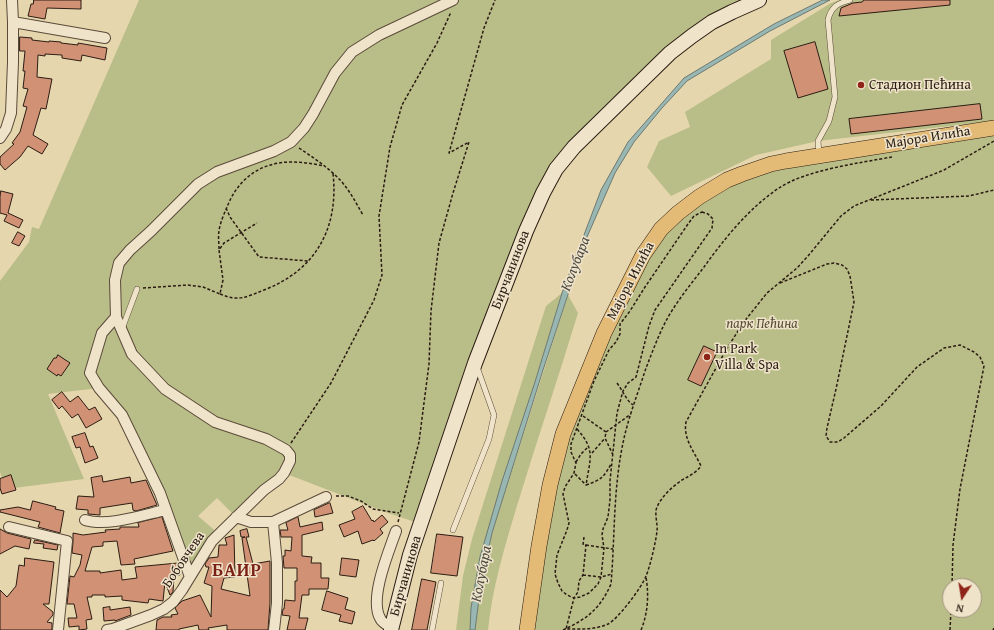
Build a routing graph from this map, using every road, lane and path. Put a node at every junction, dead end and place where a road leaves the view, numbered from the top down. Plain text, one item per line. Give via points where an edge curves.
1 (12, 0) edge
2 (495, 0) edge
3 (759, 0) edge
4 (850, 0) edge
5 (453, 4) edge
6 (13, 22) junction
7 (105, 38) dead end
8 (994, 128) edge
9 (0, 138) edge
10 (994, 140) edge
11 (986, 141) dead end
12 (290, 142) junction
13 (819, 156) junction
14 (894, 157) dead end
15 (326, 166) junction
16 (333, 173) junction
17 (994, 190) edge
18 (868, 200) junction
19 (226, 208) junction
20 (363, 215) dead end
21 (257, 222) dead end
22 (242, 232) junction
23 (219, 250) junction
24 (308, 261) junction
25 (778, 283) junction
26 (137, 289) joint
27 (220, 294) junction
28 (116, 317) junction
29 (122, 330) junction
30 (475, 363) junction
31 (618, 383) dead end
32 (623, 392) junction
33 (633, 406) junction
34 (631, 414) junction
35 (582, 415) junction
36 (616, 425) junction
37 (576, 429) junction
38 (606, 432) junction
39 (605, 438) junction
40 (589, 446) junction
41 (286, 450) junction
42 (591, 454) junction
43 (613, 454) junction
44 (612, 462) junction
45 (576, 463) junction
46 (574, 473) junction
47 (586, 485) junction
48 (326, 497) joint
49 (165, 510) junction
50 (399, 514) junction
51 (236, 517) junction
52 (85, 520) dead end
53 (273, 522) junction
54 (9, 527) dead end
55 (453, 530) dead end
56 (396, 531) joint
57 (584, 537) dead end
58 (586, 545) junction
59 (604, 548) junction
60 (613, 549) junction
61 (612, 574) junction
62 (583, 575) junction
63 (190, 577) junction
64 (601, 577) junction
65 (646, 577) junction
66 (952, 578) edge
67 (441, 583) dead end
68 (574, 598) junction
69 (951, 618) edge
70 (391, 629) edge
71 (566, 629) junction
72 (58, 630) edge
73 (111, 630) edge
74 (274, 630) edge
75 (432, 630) edge
76 (527, 630) edge
77 (563, 630) edge
78 (641, 630) edge
79 (950, 630) edge

1 - 6 street
2 - 50 path via 484,28 449,153 469,142 439,243 431,311 429,364 419,442
3 - 30 main road, Бирчанинова via 712,22 670,53 574,147 556,169 542,193 526,231
4 - 13 lane via 834,6 828,20 835,96 829,121 818,141
5 - 12 street via 379,35 352,52 335,73 304,128
5 - 41 path via 437,43 402,105 392,140 379,216 382,275 374,300 331,383
6 - 7 street
6 - 9 street via 11,113
8 - 13 main road, Мајора Илића
10 - 11 path
10 - 18 path via 944,170
12 - 15 path
12 - 28 street via 274,151 217,172 198,184 130,250 119,263 115,280
13 - 76 main road, Мајора Илића via 757,168 727,180 688,205 661,229 643,255 604,333 563,434 550,485
14 - 33 path via 844,166 794,181 779,188 754,209 710,259 666,321
15 - 16 path
15 - 19 path via 291,162 263,168 248,176 236,189
16 - 20 path via 352,195
16 - 24 path via 334,201 330,221 319,250
17 - 18 path via 970,196
18 - 25 path via 841,216 801,264
19 - 22 path
19 - 23 path via 219,230
21 - 22 path
22 - 23 path via 224,243
22 - 24 path via 259,257
23 - 27 path via 223,280
24 - 27 path via 287,279 260,291 237,299
25 - 65 path via 743,323 686,422 686,438 701,466 662,498 656,509 657,531
25 - 66 path via 827,264 834,263 848,269 854,302 827,428 826,436 830,442 838,442 844,438 881,406 917,367 944,348 960,345 980,357 984,366 960,489 953,545
26 - 27 path via 188,285
26 - 29 lane
28 - 29 street
28 - 49 street via 102,333 90,372 99,388 122,415 160,492
29 - 41 street via 132,354 165,389 215,422 266,439
30 - 55 lane via 494,415 489,439
30 - 70 main road, Бирчанинова via 410,555
31 - 32 path
32 - 33 path
32 - 35 path via 628,383 636,377 654,310 712,228 713,219 708,214 702,212 694,216 620,324 620,334 594,381
32 - 36 path
33 - 34 path
34 - 36 path
34 - 60 path via 623,443 617,484
35 - 37 path
35 - 38 path
36 - 38 path
36 - 43 path
37 - 40 path
37 - 45 path via 571,444 571,452
38 - 39 path
39 - 42 path
39 - 43 path
40 - 42 path
40 - 45 path
41 - 51 street, Бобовчева via 290,455 290,461 284,473
42 - 47 path
43 - 44 path
44 - 47 path via 604,477
44 - 59 path via 608,517 602,535
45 - 46 path
46 - 47 path
46 - 68 path via 564,487 568,523 557,555 555,574 562,591
48 - 50 path via 348,496 373,509
48 - 53 street
49 - 52 street via 108,522
49 - 63 street
50 - 56 path
51 - 53 street via 251,522
51 - 63 street, Бобовчева via 212,541
53 - 74 street via 277,563
54 - 72 street via 67,541
56 - 70 street, Бирчанинова via 379,581 377,596 379,617
57 - 58 path via 583,545
58 - 59 path
58 - 62 path
59 - 60 path
59 - 64 path
60 - 61 path
61 - 64 path
61 - 71 path via 611,584 604,599 592,613
62 - 64 path
62 - 68 path
63 - 73 street, Бобовчева via 178,596 164,609
64 - 68 path via 589,593
65 - 71 path via 629,602 610,623 600,627
65 - 78 path via 649,594 645,622
67 - 75 lane
68 - 71 path
69 - 79 path
71 - 77 path

